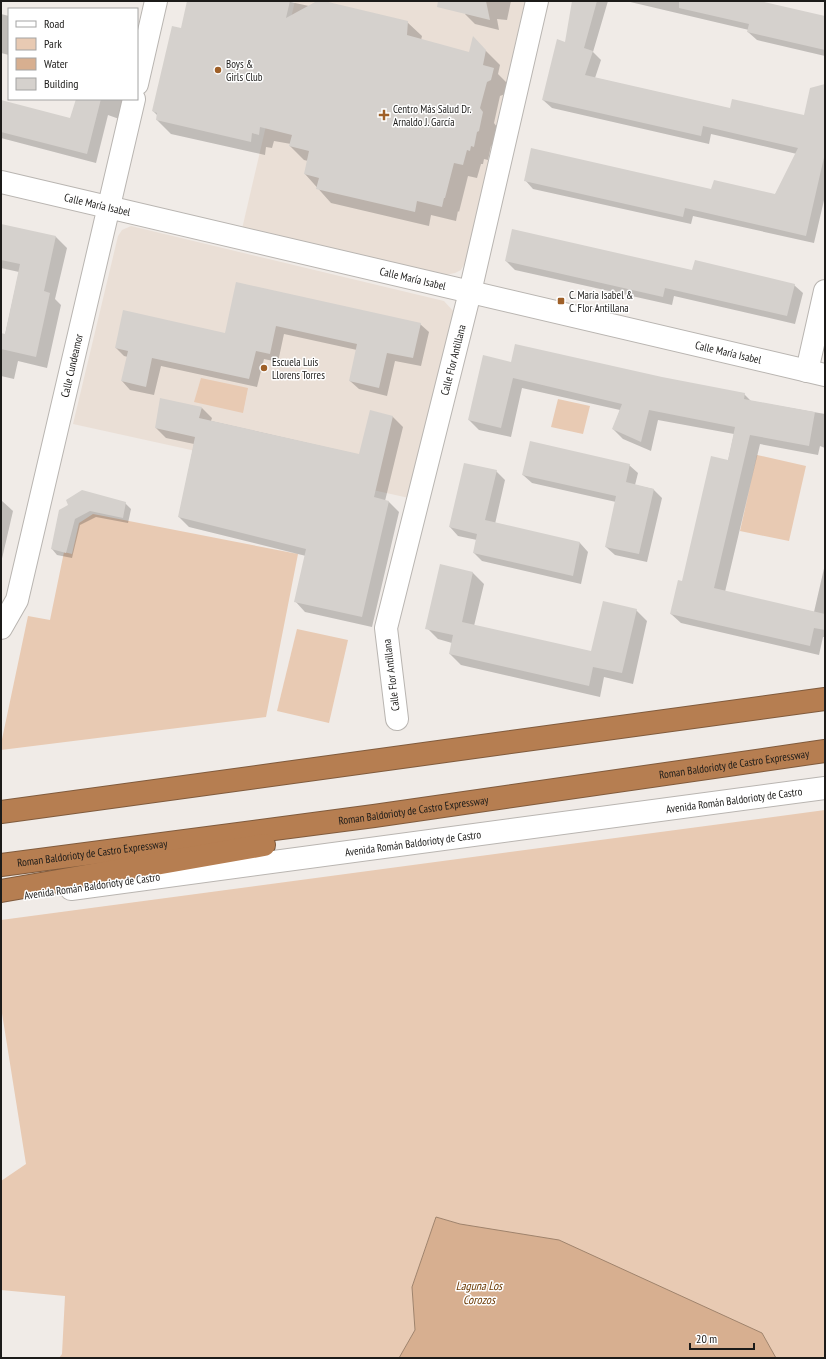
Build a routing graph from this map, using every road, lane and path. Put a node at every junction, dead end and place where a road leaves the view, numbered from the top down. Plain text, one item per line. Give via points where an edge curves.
1 (156, 1) edge
2 (538, 1) edge
3 (138, 80) edge
4 (134, 100) edge
5 (1, 182) edge
6 (109, 207) junction
7 (825, 291) edge
8 (470, 292) junction
9 (816, 373) edge
10 (1, 628) edge
11 (825, 699) edge
12 (396, 719) dead end
13 (825, 751) edge
14 (825, 788) edge
15 (1, 812) edge
16 (374, 816) junction
17 (1, 865) edge
18 (1, 891) edge
19 (1, 898) edge

1 - 3 street
2 - 8 street, Calle Flor Antillana
4 - 6 street, Calle Cundeamor
5 - 6 street, Calle María Isabel
6 - 8 street, Calle María Isabel
6 - 10 street, Calle Cundeamor via 17,600
7 - 9 street
8 - 9 street, Calle María Isabel
8 - 12 street, Calle Flor Antillana via 386,628
11 - 15 highway
13 - 16 highway, Roman Baldorioty de Castro Expressway
14 - 19 street, Avenida Román Baldorioty de Castro
16 - 17 highway, Roman Baldorioty de Castro Expressway
16 - 18 highway via 260,846

